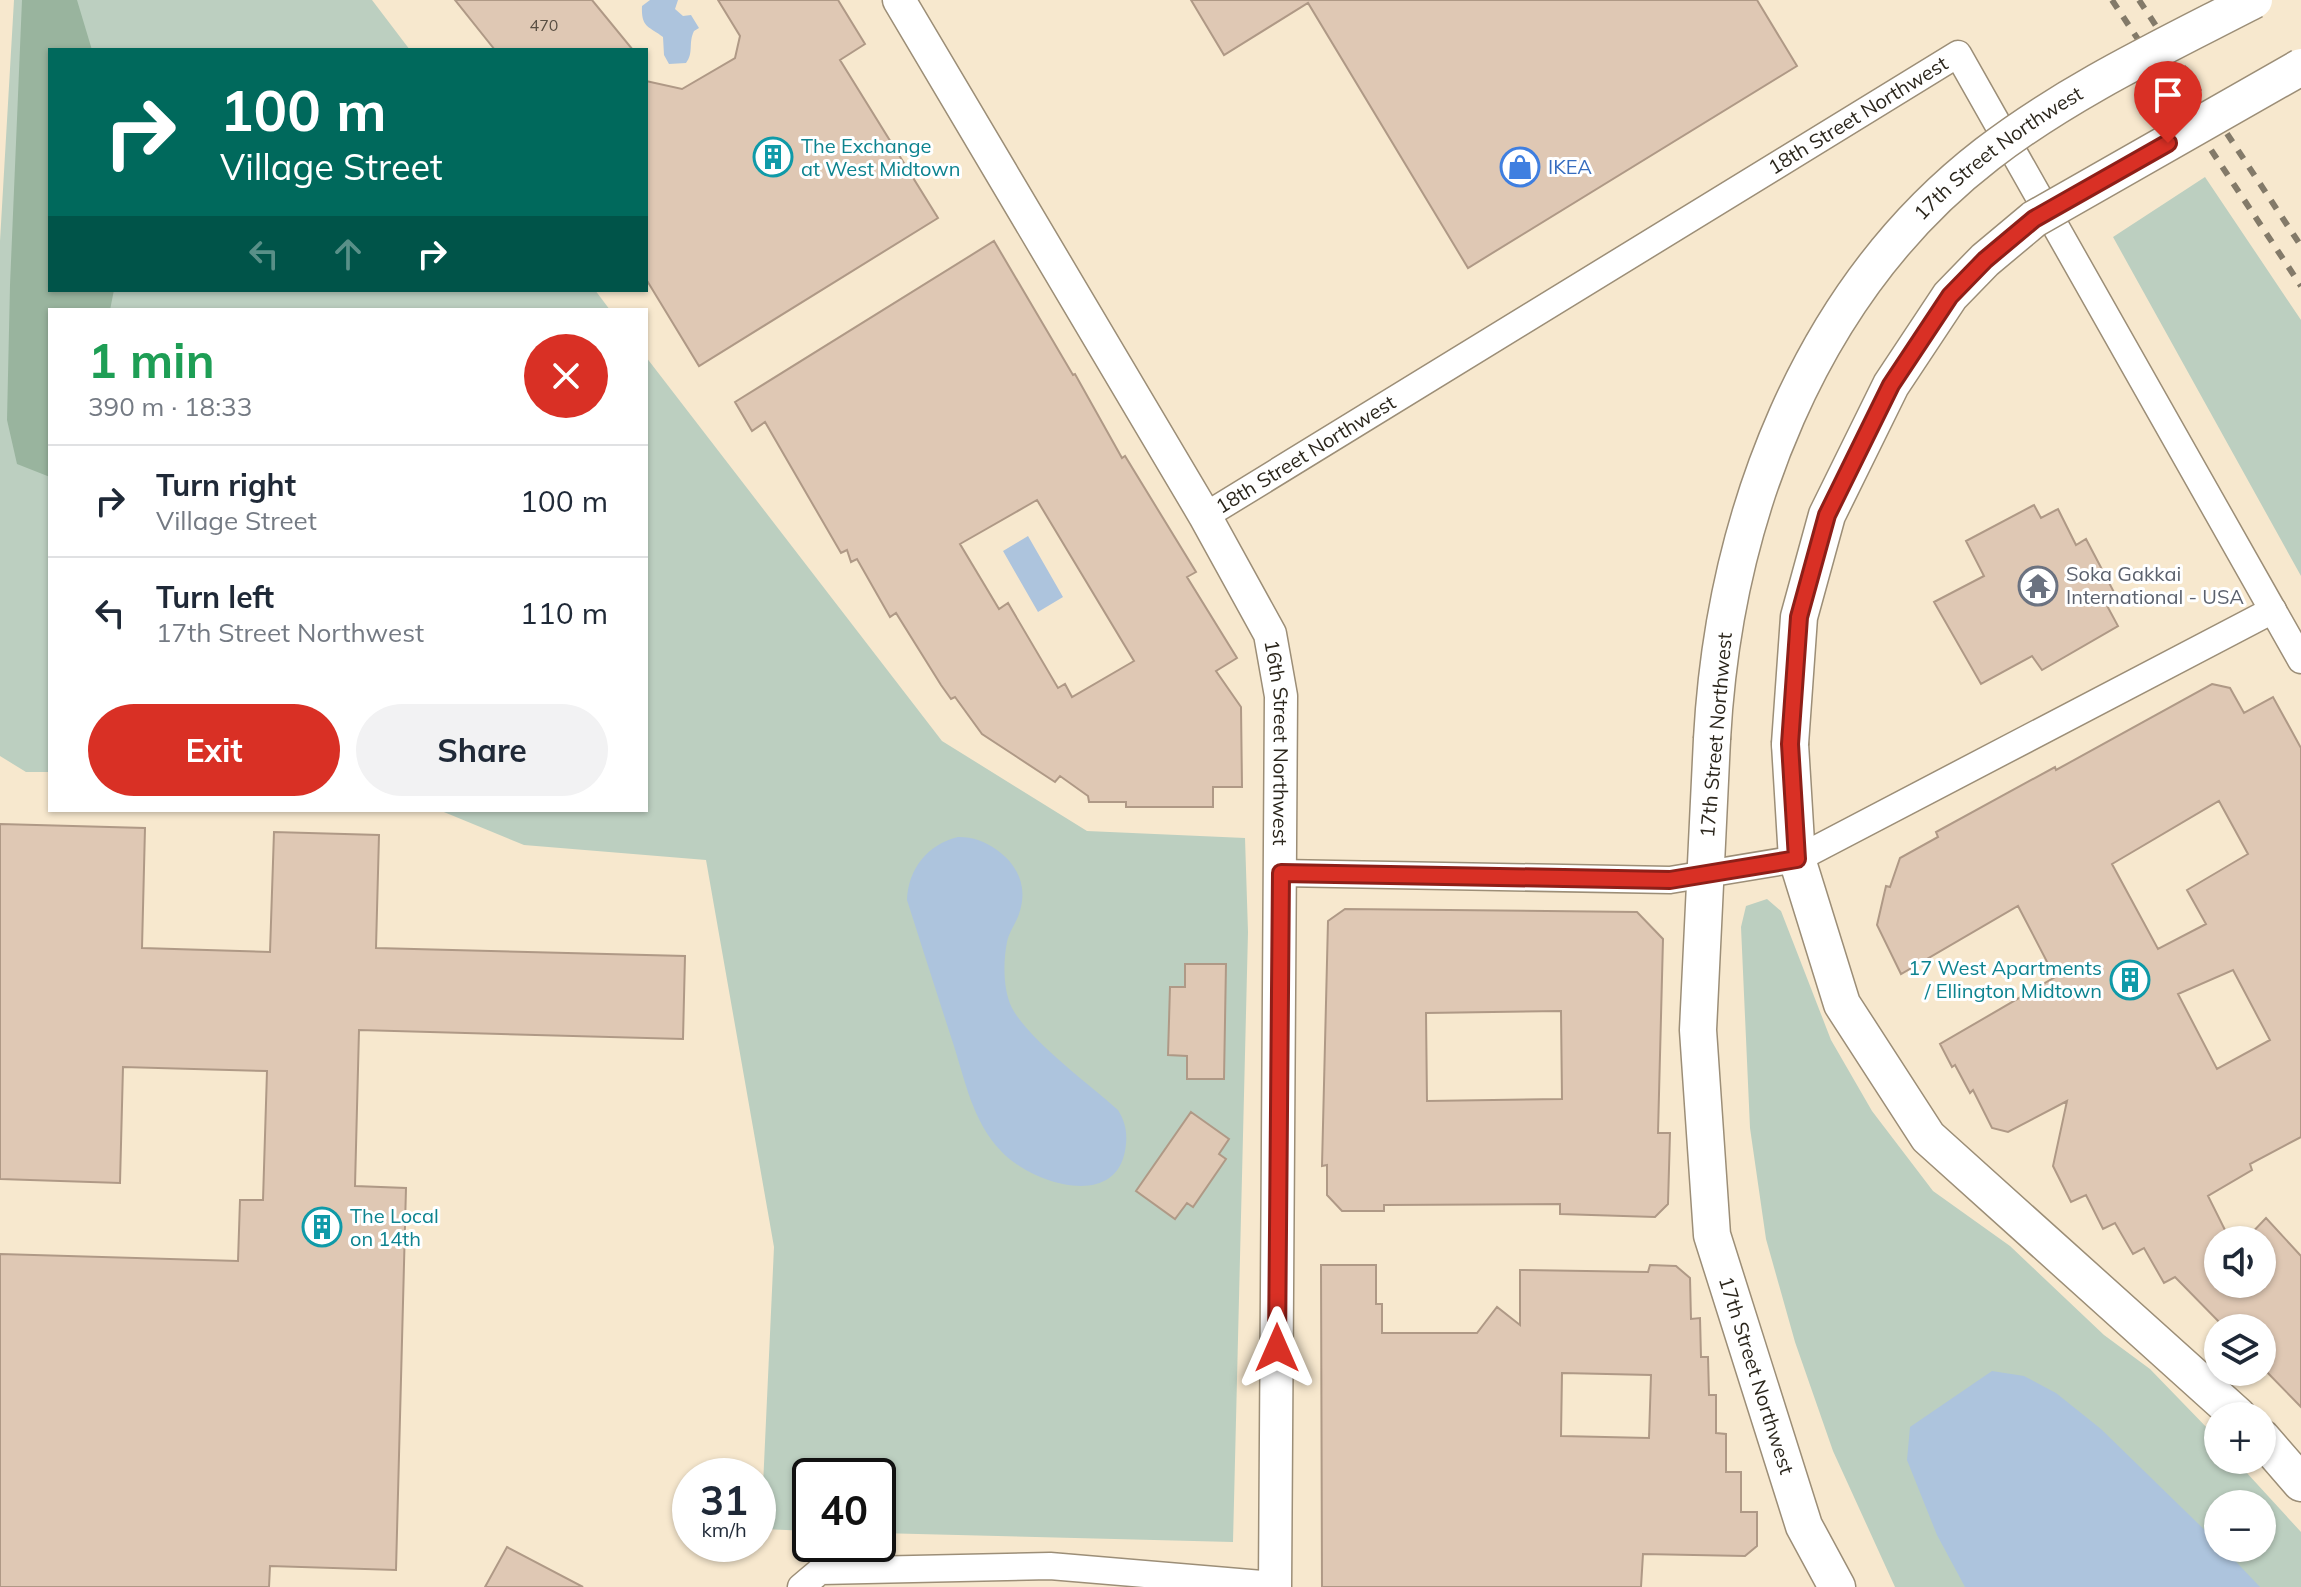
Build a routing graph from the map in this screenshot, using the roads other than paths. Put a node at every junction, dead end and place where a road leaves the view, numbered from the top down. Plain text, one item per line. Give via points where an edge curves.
1 (899, 0) edge
2 (2254, 0) edge
3 (2301, 67) edge
4 (1205, 516) junction
5 (2273, 610) junction
6 (2301, 660) edge
7 (1797, 859) junction
8 (1281, 873) junction
9 (1705, 874) junction
10 (2222, 1402) edge
11 (2276, 1454) edge
12 (2301, 1483) edge
13 (1275, 1586) edge
14 (801, 1587) edge
15 (1837, 1587) edge

1 - 4 street, 16th Street Northwest
2 - 9 main road, 17th Street Northwest, bridge via 2085,88 1987,154 1935,200 1847,304 1808,369 1758,486 1728,599 1715,693
3 - 7 main road, bridge via 2034,219 1950,296 1891,385 1827,515 1799,617 1790,744
4 - 5 street, 18th Street Northwest via 1958,54
4 - 8 street, 16th Street Northwest via 1270,634 1281,696
5 - 6 street, 18th Street Northwest
5 - 7 street
7 - 9 street
7 - 10 main road via 1842,1004 1928,1137
8 - 9 street via 1670,880
8 - 13 street, 16th Street Northwest
9 - 15 main road, 17th Street Northwest via 1698,1030 1713,1241 1804,1526
11 - 12 main road
13 - 14 street via 1050,1566 820,1571

